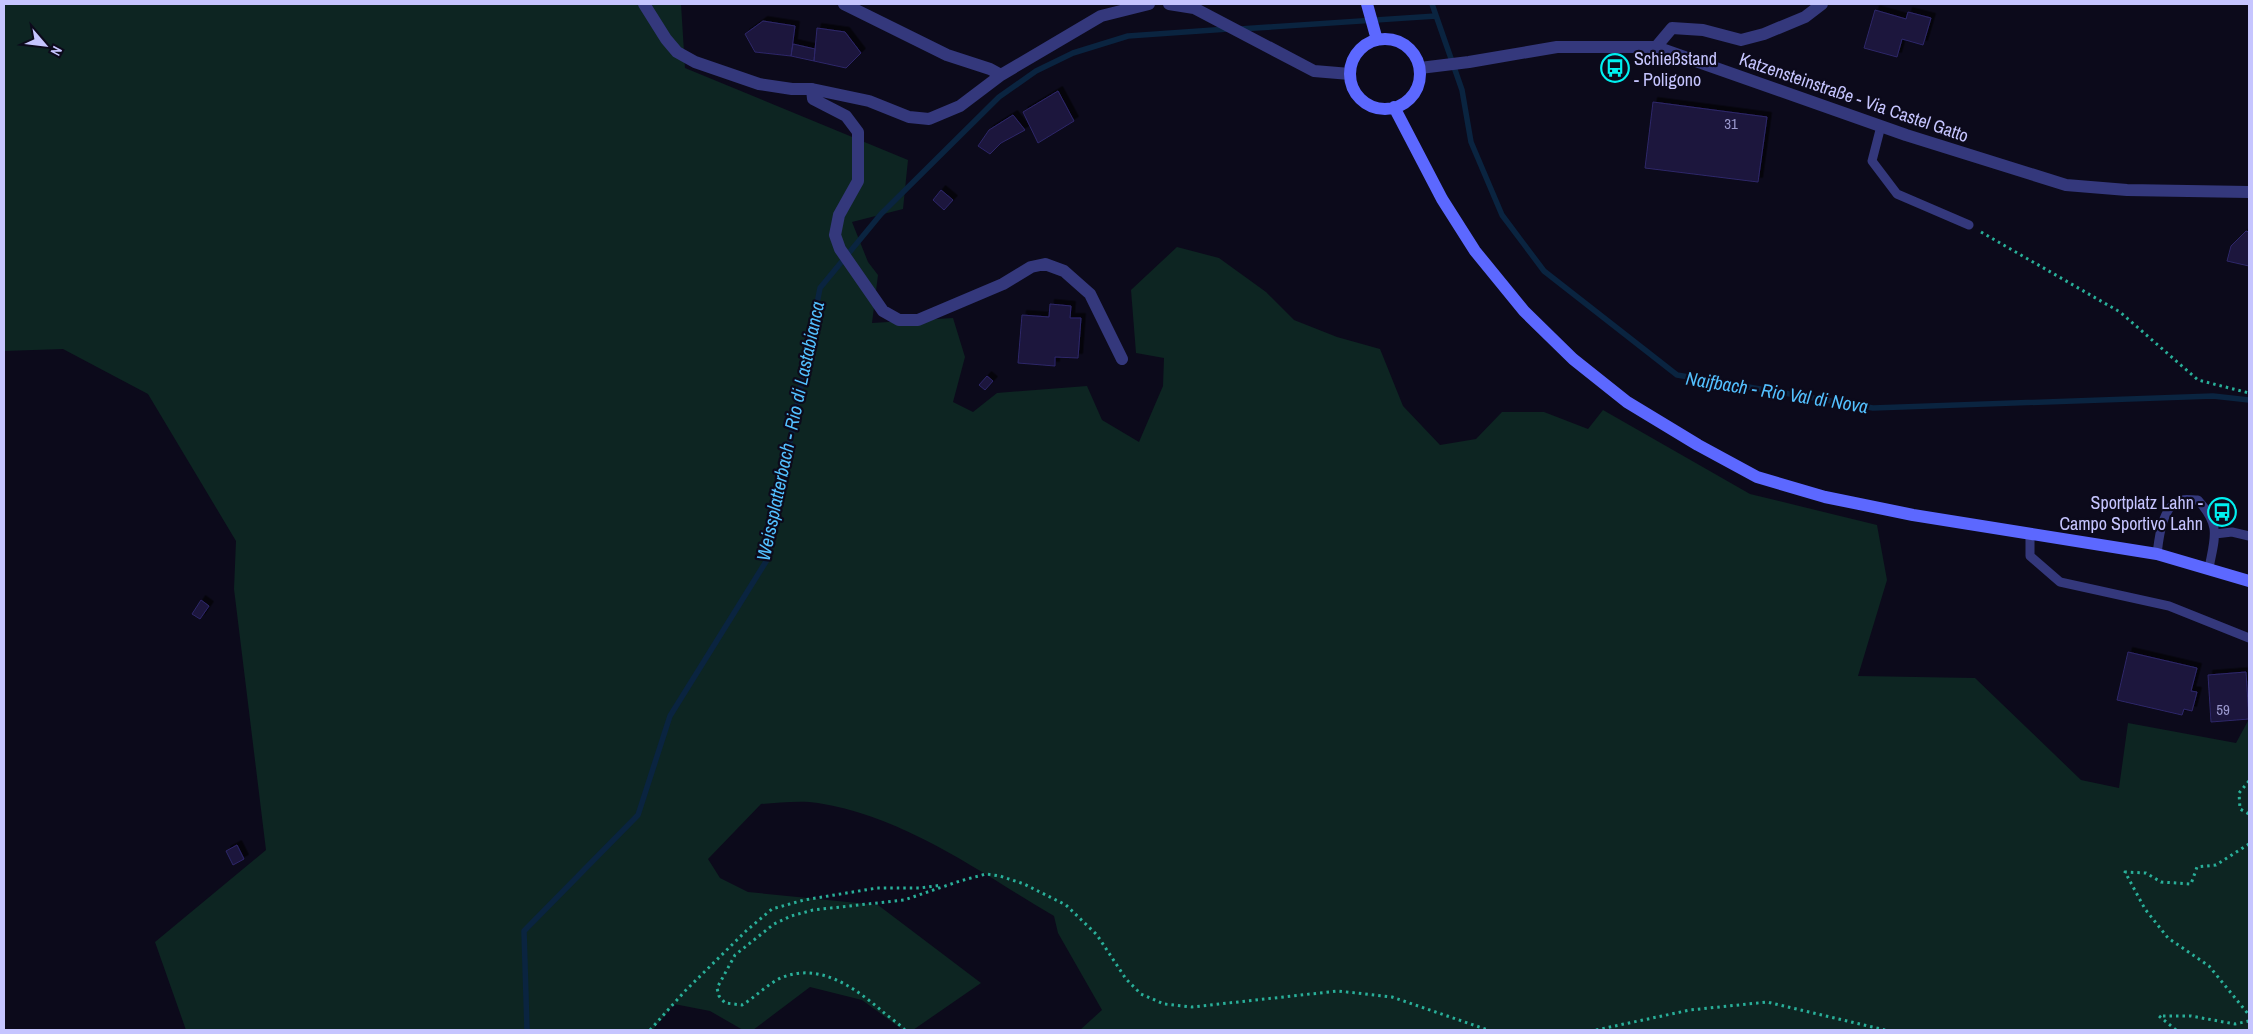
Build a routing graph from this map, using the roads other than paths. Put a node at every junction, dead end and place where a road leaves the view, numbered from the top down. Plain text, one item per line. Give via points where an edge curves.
1 (644, 4) edge
2 (844, 4) edge
3 (1149, 4) edge
4 (1169, 4) edge
5 (1822, 4) edge
6 (1368, 7) edge
7 (1374, 34) junction
8 (1656, 47) junction
9 (1420, 68) junction
10 (1350, 74) junction
11 (1001, 75) junction
12 (812, 89) junction
13 (1394, 107) junction
14 (1881, 126) junction
15 (2249, 192) edge
16 (1969, 225) road end
17 (1122, 359) dead end
18 (2030, 534) junction
19 (2215, 534) junction
20 (2249, 536) edge
21 (2157, 554) junction
22 (2209, 568) junction
23 (2249, 581) edge
24 (2249, 638) edge

1 - 12 street via 677,52 695,62 759,84
2 - 11 street via 947,55
3 - 11 street via 1101,16
4 - 10 street via 1194,8 1314,71
5 - 8 street via 1805,17 1742,40 1703,30 1672,28
6 - 7 main road
7 - 9 main road via 1404,45 1416,57
7 - 10 main road via 1358,52
8 - 9 street, Katzensteinstraße - Via Castel Gatto via 1557,46
8 - 14 street, Katzensteinstraße - Via Castel Gatto
9 - 13 main road via 1417,88 1411,97
10 - 13 main road via 1356,94 1364,101 1373,107
11 - 12 street via 960,106 929,119 909,117 868,101
12 - 17 street via 813,99 846,116 858,132 858,181 839,215 835,235 843,254 883,311 899,320 918,320 1003,284 1031,267 1045,264 1064,271 1090,294
13 - 18 main road via 1442,199 1475,250 1524,311 1573,359 1627,402 1758,477 1825,497
14 - 15 street, Katzensteinstraße - Via Castel Gatto via 2066,185 2127,190
14 - 16 lane via 1872,161 1897,194
18 - 21 main road
18 - 24 lane via 2030,556 2060,582 2169,606
19 - 20 lane via 2232,532
19 - 21 lane via 2211,514 2198,500 2180,500 2168,510
19 - 22 lane
21 - 22 main road
22 - 23 main road

